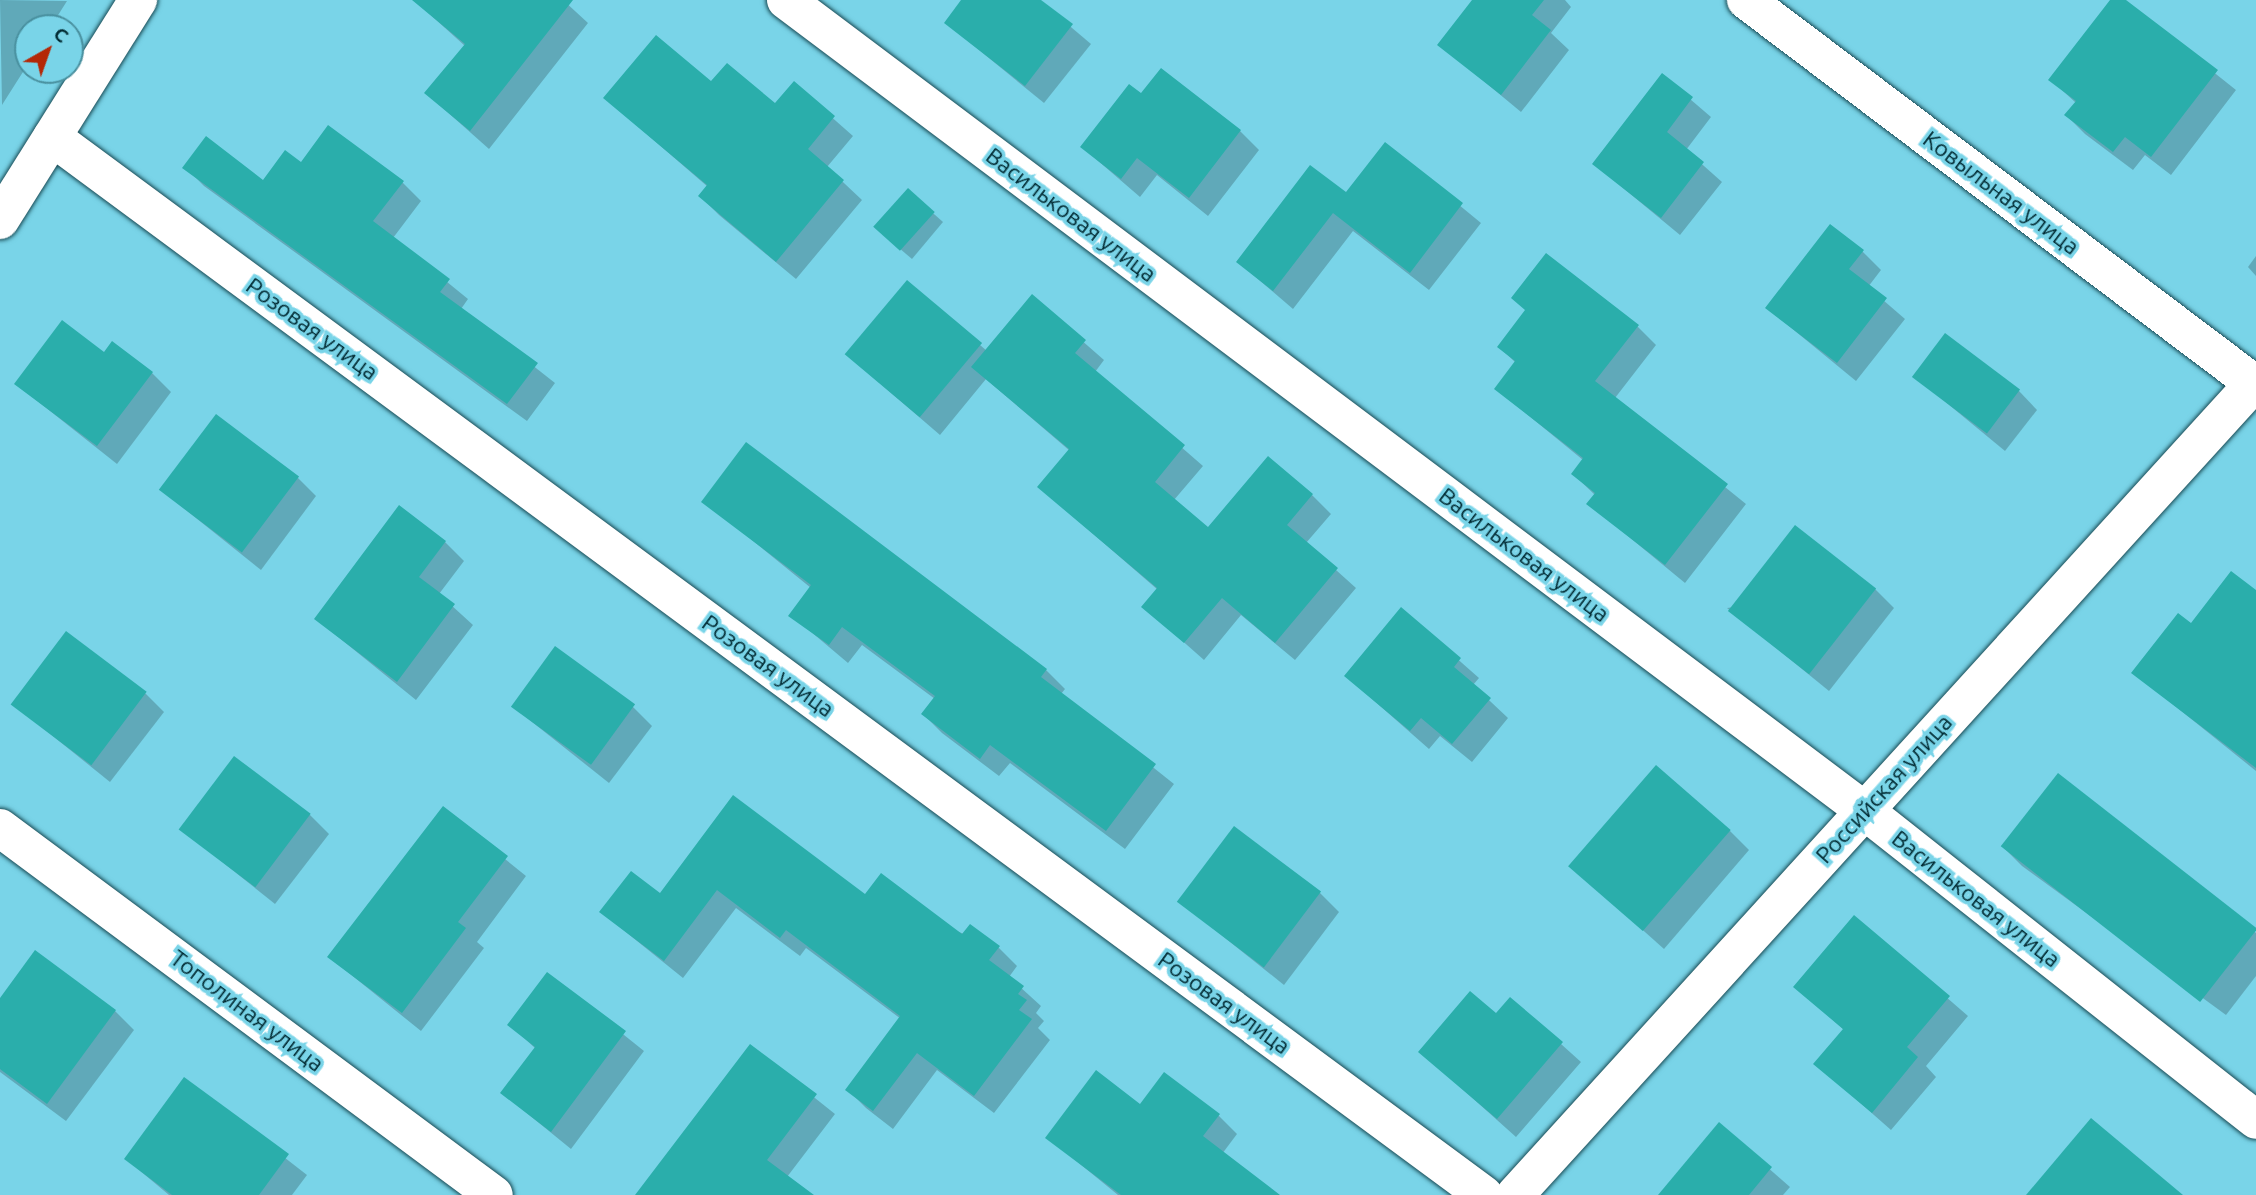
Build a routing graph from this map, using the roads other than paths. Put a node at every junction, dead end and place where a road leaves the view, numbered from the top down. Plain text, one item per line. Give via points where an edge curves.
1 (138, 0) edge
2 (786, 0) edge
3 (1746, 0) edge
4 (52, 137) junction
5 (0, 220) edge
6 (2255, 384) edge
7 (1865, 811) junction
8 (0, 828) edge
9 (2256, 1120) edge
10 (494, 1195) edge
11 (1484, 1195) edge
12 (1515, 1195) edge

1 - 4 street
2 - 7 street, Васильковая улица
3 - 6 street, Ковыльная улица
4 - 5 street
4 - 11 street, Розовая улица
6 - 7 street, Российская улица
7 - 9 street, Васильковая улица
7 - 12 street, Российская улица
8 - 10 street, Тополиная улица

